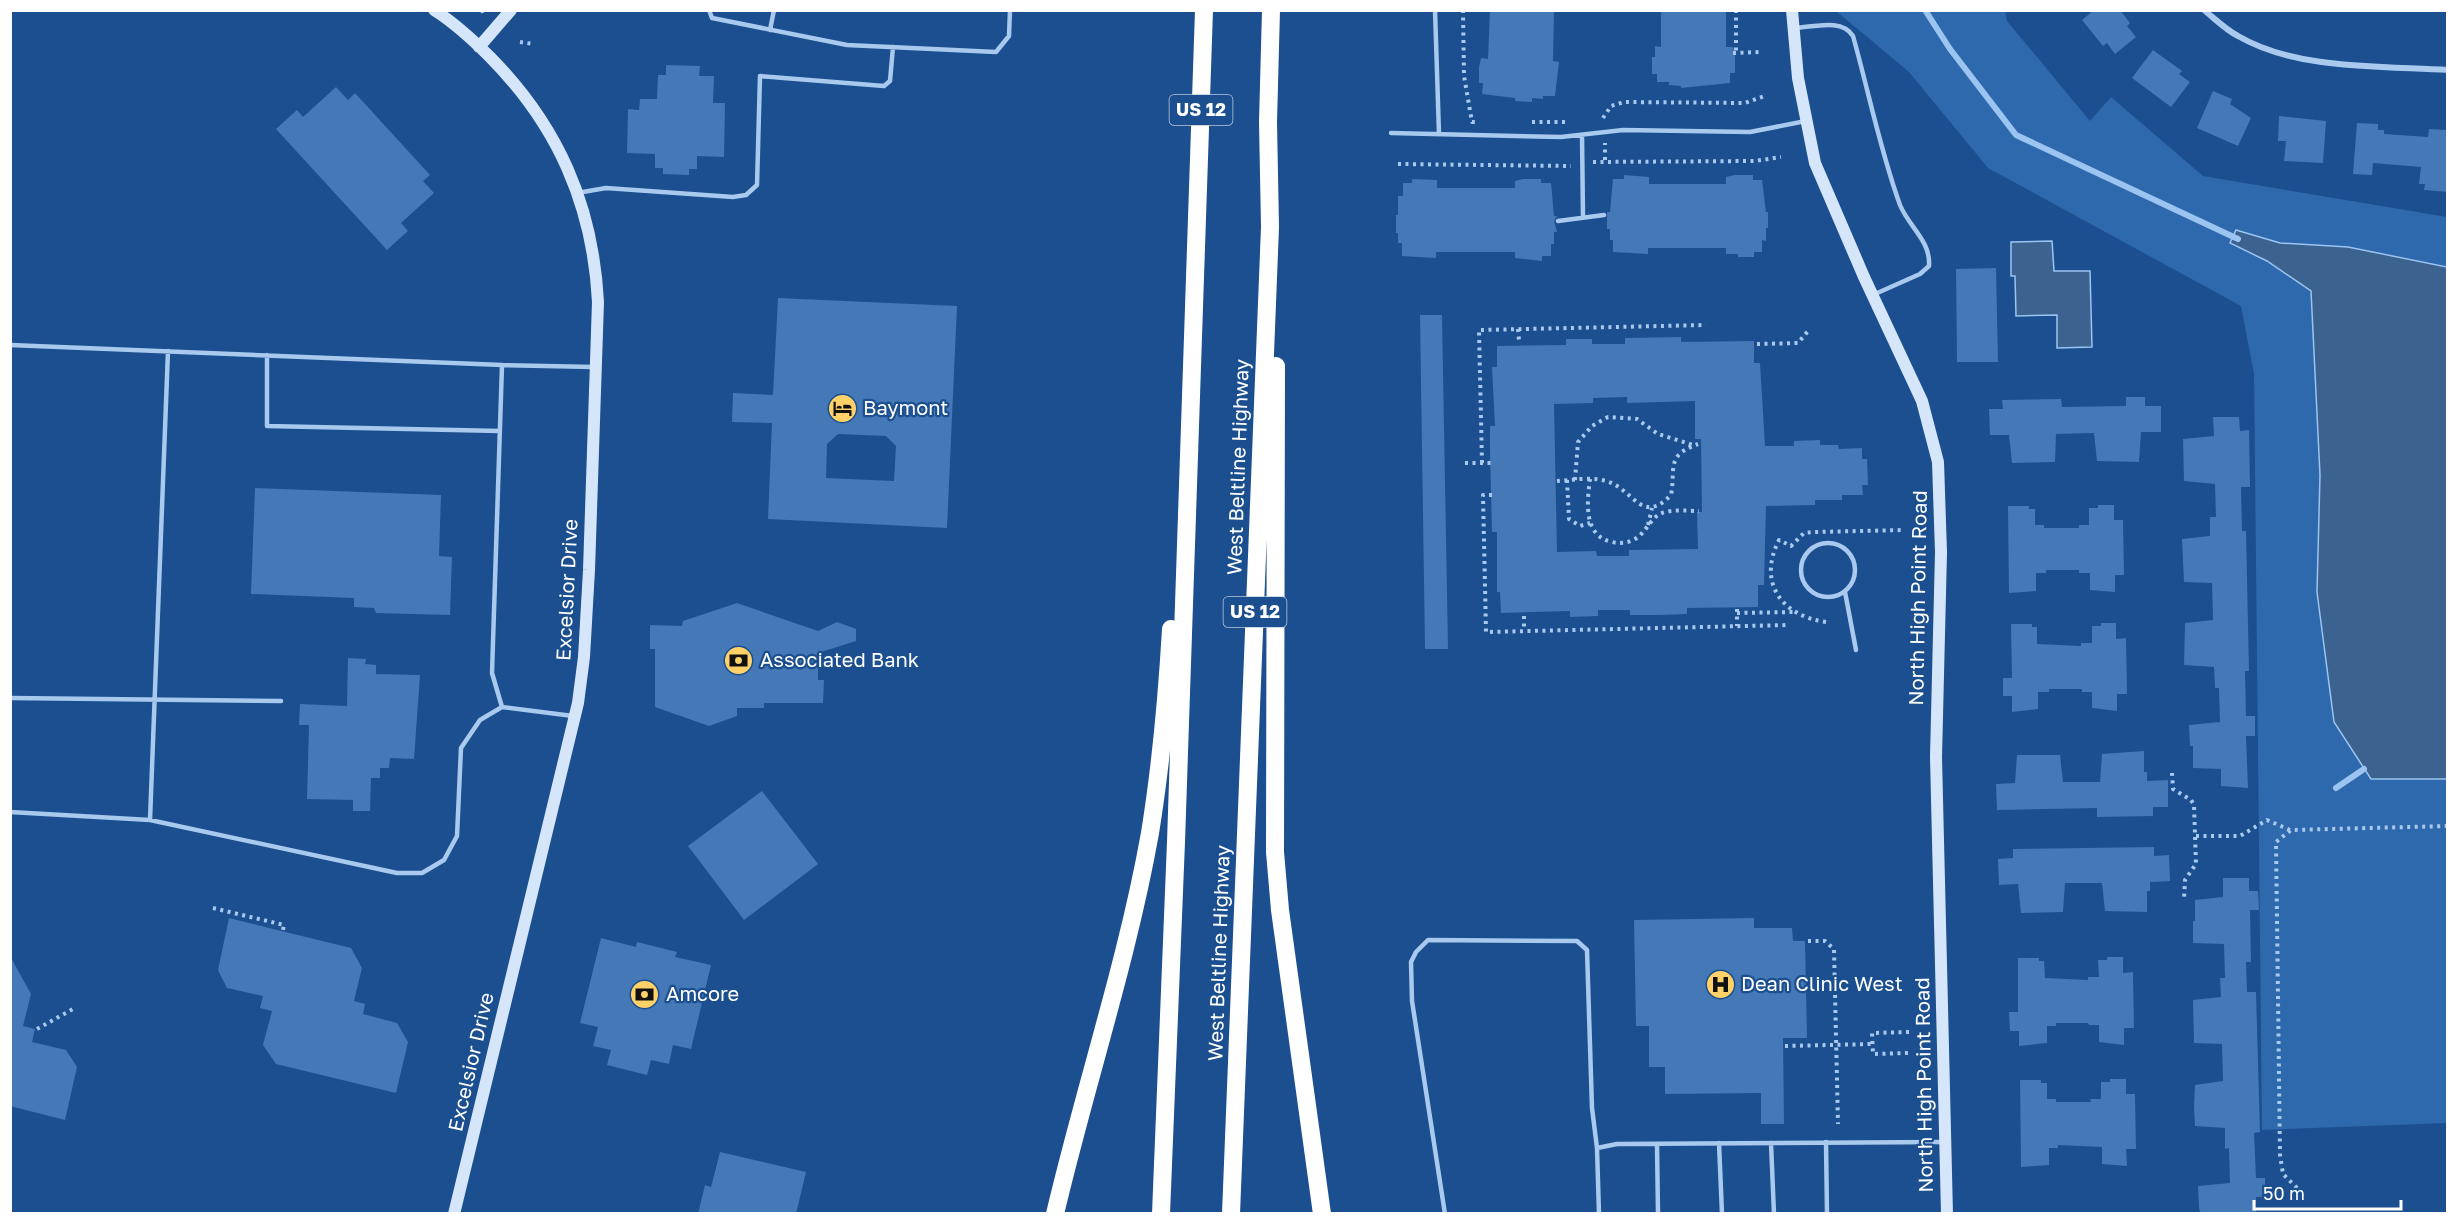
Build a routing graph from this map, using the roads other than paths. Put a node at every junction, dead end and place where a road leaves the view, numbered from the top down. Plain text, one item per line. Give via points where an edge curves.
1 (434, 10) edge
2 (511, 10) edge
3 (709, 10) edge
4 (774, 10) edge
5 (1010, 10) edge
6 (1204, 10) edge
7 (1271, 10) edge
8 (1435, 10) edge
9 (1792, 10) edge
10 (2204, 10) edge
11 (1793, 28) junction
12 (770, 30) junction
13 (479, 47) junction
14 (893, 47) junction
15 (2448, 70) edge
16 (1806, 121) junction
17 (1391, 133) dead end
18 (1439, 134) junction
19 (1582, 135) junction
20 (577, 193) junction
21 (1604, 215) dead end
22 (1583, 217) junction
23 (1558, 221) dead end
24 (1270, 227) junction
25 (1872, 295) junction
26 (10, 345) edge
27 (168, 351) junction
28 (267, 355) junction
29 (502, 365) junction
30 (596, 367) junction
31 (1189, 430) junction
32 (500, 431) junction
33 (1845, 591) junction
34 (1856, 650) dead end
35 (10, 698) edge
36 (281, 701) dead end
37 (155, 702) junction
38 (501, 707) junction
39 (576, 717) junction
40 (10, 812) edge
41 (150, 820) junction
42 (1826, 1142) junction
43 (1946, 1142) junction
44 (1719, 1143) junction
45 (1771, 1143) junction
46 (1657, 1144) junction
47 (1597, 1148) junction
48 (454, 1214) edge
49 (1055, 1214) edge
50 (1161, 1214) edge
51 (1231, 1214) edge
52 (1322, 1214) edge
53 (1445, 1214) edge
54 (1599, 1214) edge
55 (1658, 1214) edge
56 (1722, 1214) edge
57 (1774, 1214) edge
58 (1827, 1214) edge
59 (1947, 1214) edge

1 - 13 street, Excelsior Drive
2 - 13 street
3 - 12 lane via 712,18
4 - 12 lane
5 - 14 lane via 1009,36 996,52
6 - 31 highway, US 12
7 - 24 highway, West Beltline Highway / US 12
8 - 18 lane
9 - 11 street, North High Point Road
10 - 15 street via 2237,36 2273,51 2322,62
11 - 16 street, North High Point Road
11 - 25 lane via 1840,25 1853,36 1888,174 1904,216 1927,245 1929,266 1920,274
12 - 14 lane via 847,45
13 - 20 street, Excelsior Drive via 536,111 555,141
14 - 20 lane via 890,81 884,86 760,75 757,185 746,195 606,188
16 - 19 lane via 1750,132 1623,130
16 - 25 street, North High Point Road via 1815,163
17 - 18 lane
18 - 19 lane
19 - 22 lane
20 - 30 street, Excelsior Drive via 596,263
21 - 22 lane
22 - 23 lane
24 - 51 highway, West Beltline Highway / US 12
24 - 52 highway via 1276,323 1275,852
25 - 43 street, North High Point Road via 1922,401 1938,462 1941,552 1936,758
26 - 27 lane
27 - 28 lane
27 - 37 lane
28 - 29 lane
28 - 32 lane via 267,426
29 - 30 lane
29 - 32 lane
30 - 39 street, Excelsior Drive via 585,646
31 - 49 highway via 1178,525 1164,740 1149,835 1125,947
31 - 50 highway, US 12
32 - 38 lane via 492,673
33 - 33 lane via 1856,573 1850,552 1832,542 1811,548 1801,566 1806,587 1825,597
33 - 34 lane
35 - 37 lane
36 - 37 lane
37 - 41 lane
38 - 39 lane
38 - 41 lane via 480,720 461,748 457,836 444,860 422,873 397,873
39 - 48 street, Excelsior Drive
40 - 41 lane
42 - 43 lane
42 - 45 lane
42 - 58 lane
43 - 59 street, North High Point Road
44 - 45 lane
44 - 46 lane
44 - 56 lane
45 - 57 lane
46 - 47 lane
46 - 55 lane
47 - 53 lane via 1587,950 1577,941 1428,940 1412,962 1412,1001
47 - 54 lane

